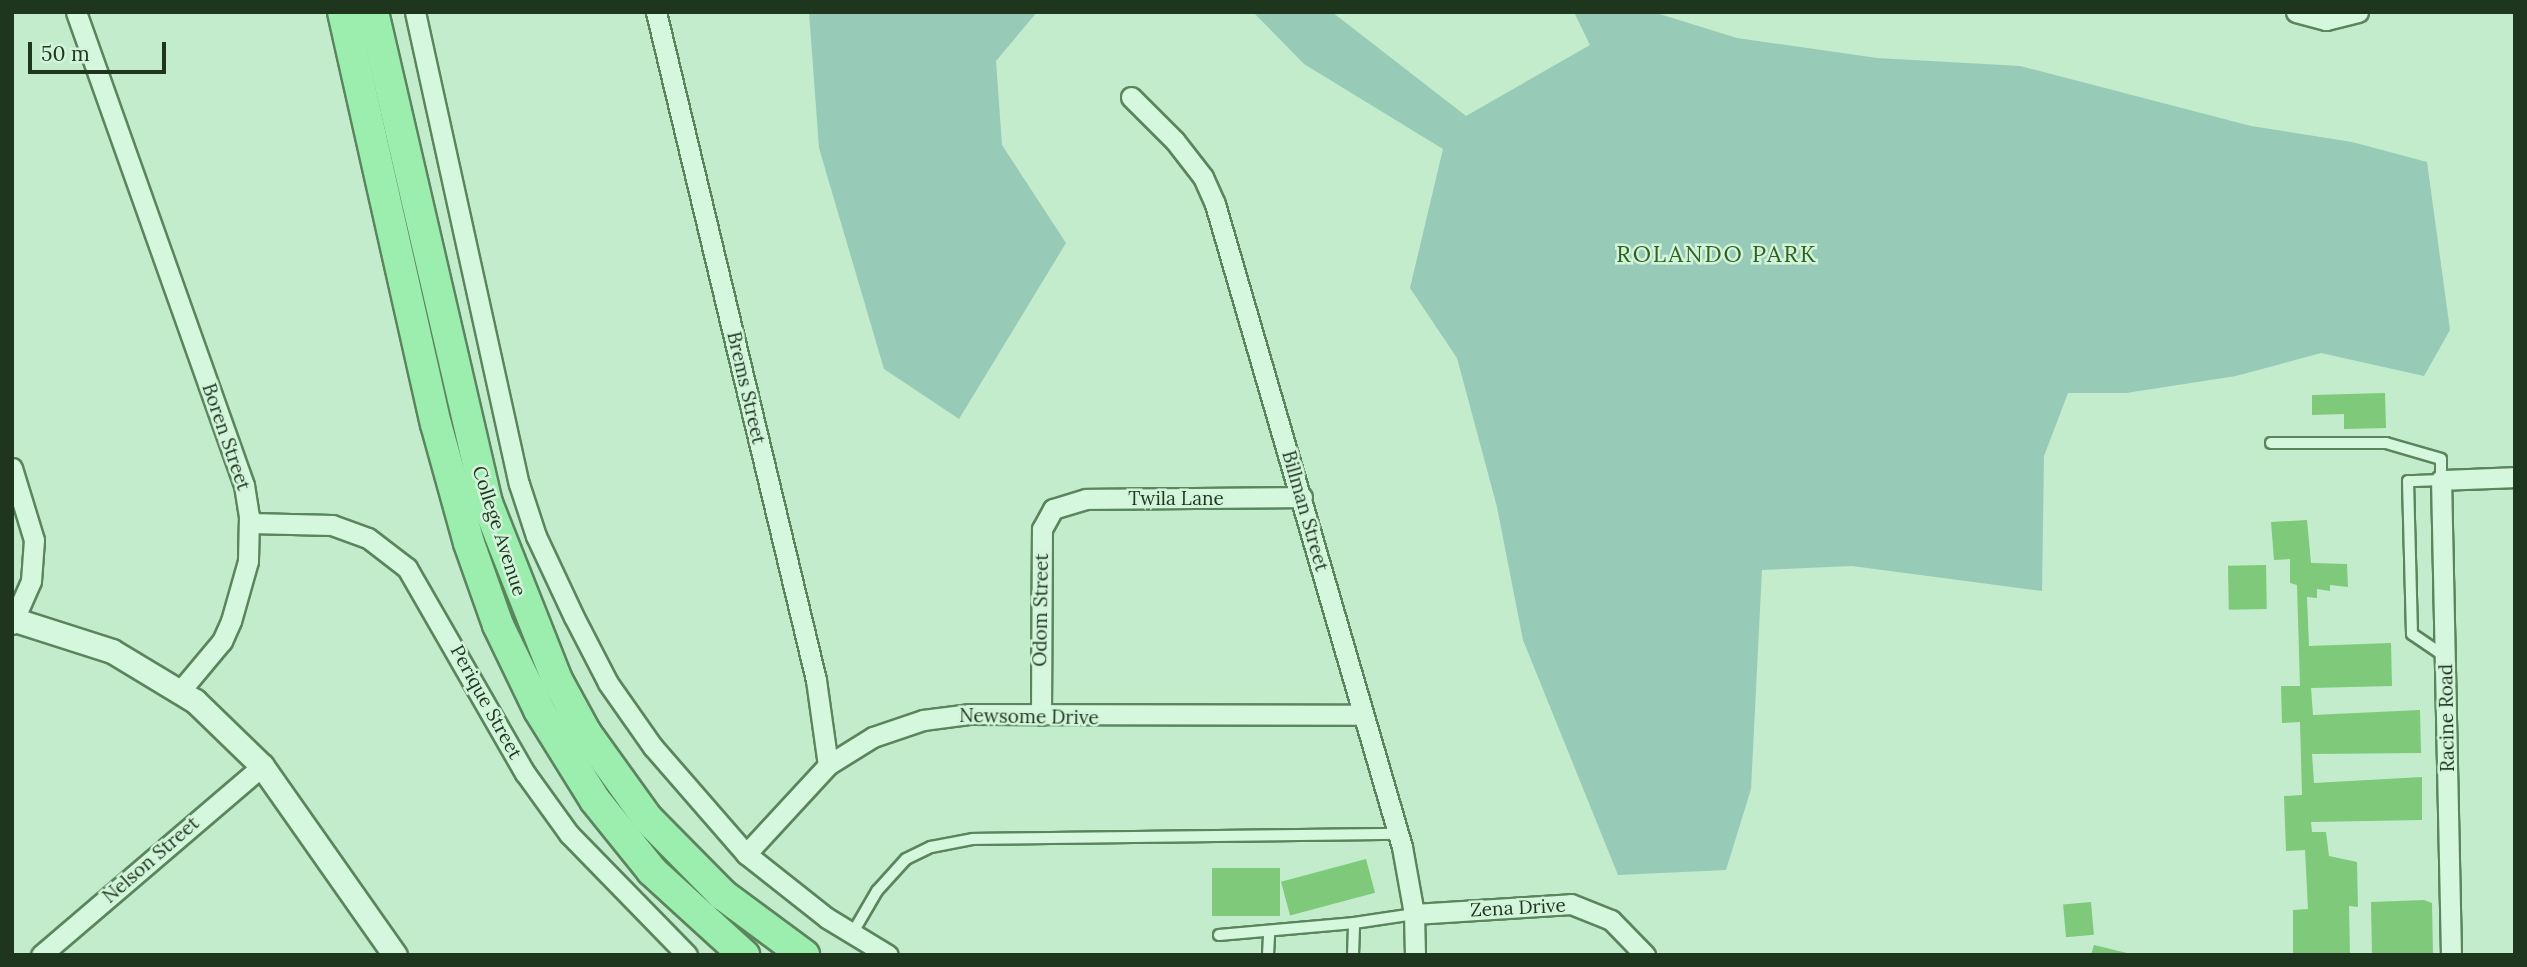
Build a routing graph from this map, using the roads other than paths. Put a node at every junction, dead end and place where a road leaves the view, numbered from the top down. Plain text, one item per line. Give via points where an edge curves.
1 (76, 12) edge
2 (343, 12) edge
3 (373, 12) edge
4 (415, 12) edge
5 (656, 12) edge
6 (2296, 12) edge
7 (2358, 13) edge
8 (1131, 97) dead end
9 (2271, 443) dead end
10 (12, 468) edge
11 (2515, 477) edge
12 (2441, 480) junction
13 (1302, 496) junction
14 (1053, 509) joint
15 (250, 523) junction
16 (13, 621) edge
17 (2446, 657) junction
18 (181, 690) junction
19 (1041, 715) junction
20 (1363, 715) junction
21 (828, 765) junction
22 (261, 766) junction
23 (1398, 834) junction
24 (746, 855) junction
25 (1414, 915) junction
26 (1354, 923) junction
27 (852, 934) junction
28 (1269, 934) junction
29 (1219, 935) dead end
30 (384, 951) edge
31 (676, 952) edge
32 (41, 955) edge
33 (744, 955) edge
34 (804, 955) edge
35 (888, 955) edge
36 (1268, 955) edge
37 (1353, 955) edge
38 (1415, 955) edge
39 (1646, 955) edge
40 (2452, 955) edge

1 - 15 street, Boren Street via 244,485
2 - 33 main road, College Avenue via 436,424 469,543 498,625 539,710 595,800 652,871
3 - 34 main road, College Avenue via 487,503 556,680 586,733 647,818 723,895
4 - 24 street via 519,484 536,536 608,683 653,747
5 - 21 street, Brems Street via 816,680
6 - 7 street via 2326,20
8 - 13 street, Billman Street via 1175,141 1203,177 1215,204
9 - 12 lane via 2386,443 2441,459
10 - 16 street via 34,540 31,581
11 - 12 street
12 - 17 street, Racine Road
12 - 17 lane via 2408,481 2412,634
13 - 14 street, Twila Lane via 1086,499
13 - 20 street, Billman Street
14 - 19 street, Odom Street via 1042,528
15 - 18 street, Boren Street via 245,574 231,621 222,641
15 - 31 street, Perique Street via 332,525 368,538 401,562 418,581 525,773 569,834
16 - 18 street via 89,640
17 - 40 street, Racine Road
18 - 22 street
19 - 20 street, Newsome Drive
19 - 21 street, Newsome Drive via 969,714 923,720 873,737
20 - 23 street, Billman Street
21 - 24 street, Newsome Drive
22 - 30 street
22 - 32 street, Nelson Street
23 - 25 street, Billman Street
23 - 27 lane via 973,839 931,847 906,859 877,891
24 - 27 street
25 - 26 lane
25 - 38 street, Billman Street
25 - 39 street, Zena Drive via 1571,904 1611,920
26 - 28 lane
26 - 37 lane
27 - 35 street
28 - 29 lane
28 - 36 lane

